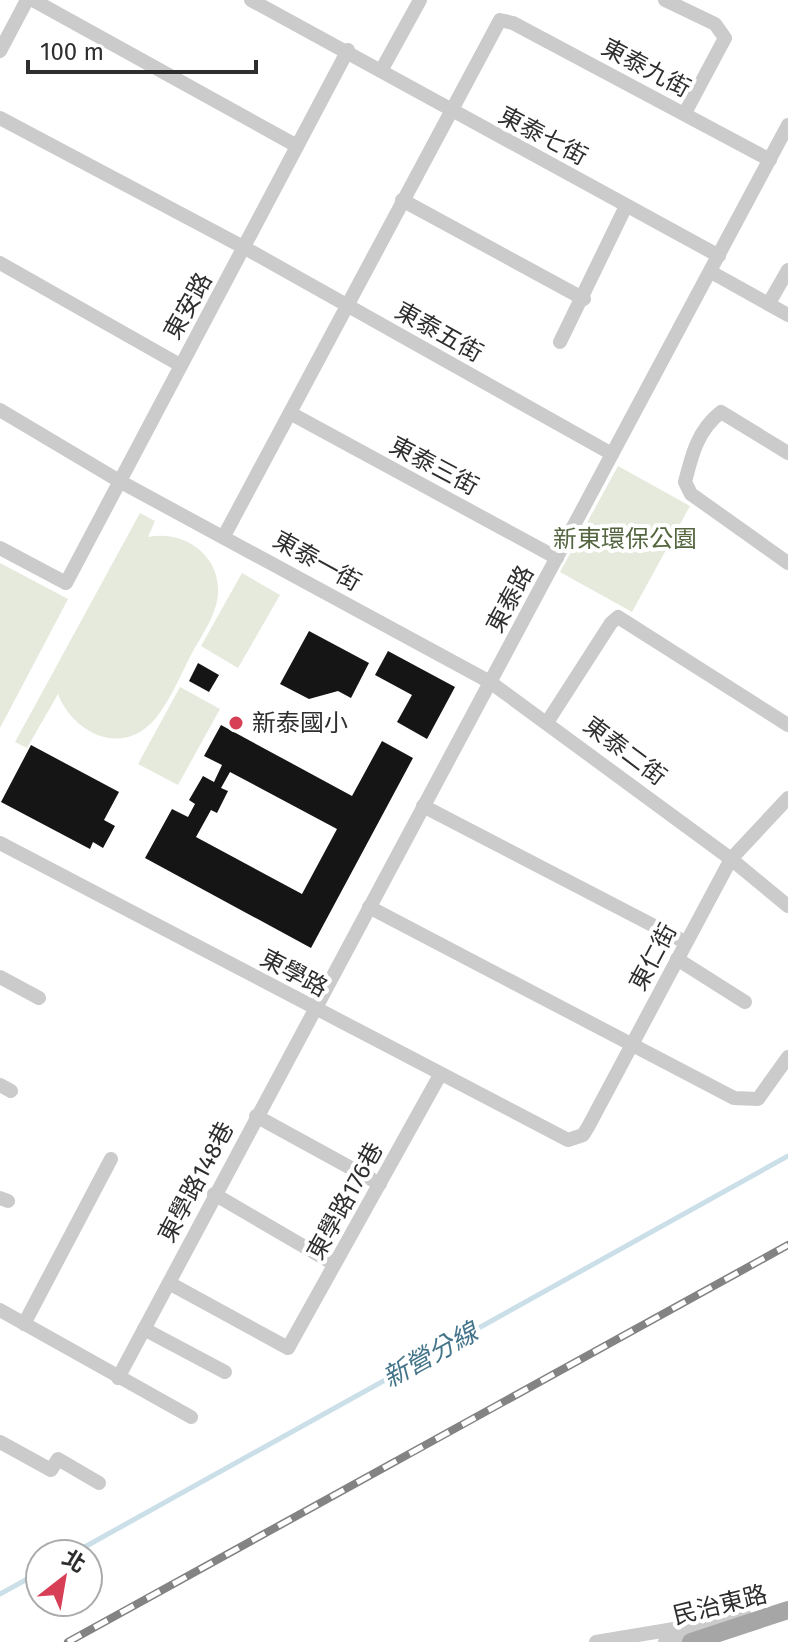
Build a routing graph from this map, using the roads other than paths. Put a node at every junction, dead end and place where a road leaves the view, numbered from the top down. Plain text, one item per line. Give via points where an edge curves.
1 (30, 0) edge
2 (251, 0) edge
3 (420, 0) edge
4 (665, 0) edge
5 (348, 50) junction
6 (0, 51) edge
7 (382, 69) junction
8 (452, 112) junction
9 (685, 113) junction
10 (0, 118) edge
11 (788, 125) edge
12 (297, 146) junction
13 (770, 160) junction
14 (402, 200) junction
15 (626, 206) junction
16 (245, 248) junction
17 (719, 256) junction
18 (0, 263) edge
19 (788, 270) edge
20 (711, 272) junction
21 (584, 299) junction
22 (769, 303) junction
23 (348, 305) junction
24 (788, 315) edge
25 (560, 342) dead end
26 (180, 365) junction
27 (0, 410) edge
28 (290, 413) junction
29 (788, 453) edge
30 (612, 454) junction
31 (121, 482) junction
32 (224, 536) junction
33 (0, 548) edge
34 (557, 558) junction
35 (788, 563) edge
36 (490, 682) junction
37 (548, 721) junction
38 (788, 725) edge
39 (788, 798) edge
40 (423, 806) junction
41 (0, 843) edge
42 (731, 859) junction
43 (788, 906) edge
44 (369, 907) junction
45 (685, 942) junction
46 (677, 959) junction
47 (0, 977) edge
48 (39, 998) dead end
49 (745, 1002) dead end
50 (317, 1010) junction
51 (631, 1045) junction
52 (788, 1057) edge
53 (440, 1075) junction
54 (256, 1116) junction
55 (568, 1140) joint
56 (111, 1159) dead end
57 (380, 1184) junction
58 (214, 1194) junction
59 (334, 1264) junction
60 (169, 1283) junction
61 (0, 1310) edge
62 (24, 1324) junction
63 (144, 1329) junction
64 (225, 1372) dead end
65 (118, 1378) junction
66 (191, 1417) dead end
67 (0, 1442) edge
68 (99, 1483) dead end
69 (787, 1610) edge
70 (596, 1642) edge
71 (665, 1642) edge
72 (691, 1642) edge

1 - 6 street
1 - 12 street
2 - 5 street, 東泰七街
3 - 7 street
4 - 9 street via 715,24 725,38
5 - 7 street, 東泰七街
5 - 12 street, 東安路
7 - 8 street, 東泰七街
8 - 9 street, 東泰九街 via 500,20
8 - 14 street
8 - 15 street, 東泰七街
9 - 13 street, 東泰九街
10 - 16 street, 東泰五街
11 - 13 street, 東泰路
12 - 16 street, 東安路
13 - 17 street, 東泰路
14 - 21 street
14 - 23 street
15 - 17 street, 東泰七街
15 - 21 street
16 - 23 street, 東泰五街
16 - 26 street, 東安路
17 - 20 street, 東泰路
18 - 26 street
19 - 22 street
20 - 22 street
20 - 30 street, 東泰路
21 - 25 street
22 - 24 street
23 - 28 street
23 - 30 street, 東泰五街
26 - 31 street, 東安路
27 - 31 street, 東泰一街
28 - 32 street
28 - 34 street, 東泰三街
29 - 35 street via 721,412 694,445 685,482 691,494
30 - 34 street, 東泰路
31 - 32 street, 東泰一街
31 - 33 street, 東安路 via 66,583
32 - 36 street, 東泰一街
34 - 36 street, 東泰路
36 - 37 street, 東泰二街
36 - 40 street, 東泰路
37 - 38 street via 618,617
37 - 42 street, 東泰二街
39 - 42 street, 東仁街
40 - 44 street, 東泰路
40 - 45 street
41 - 50 street, 東學路
42 - 43 street, 東泰二街
42 - 45 street, 東仁街
44 - 50 street, 東泰路
44 - 51 street
45 - 46 street, 東仁街
46 - 49 street
46 - 51 street, 東仁街
47 - 48 street
50 - 53 street, 東學路
50 - 54 street, 東學路148巷
51 - 52 street via 734,1098 758,1099
51 - 55 street, 東仁街 via 583,1135
53 - 55 street, 東學路
53 - 57 street, 東學路176巷
54 - 57 street
54 - 58 street, 東學路148巷
56 - 62 street
57 - 59 street, 東學路176巷
58 - 59 street
58 - 60 street, 東學路148巷
59 - 60 street, 東學路176巷 via 288,1348
60 - 63 street, 東學路148巷
61 - 62 street
62 - 65 street
63 - 64 street
63 - 65 street, 東學路148巷
65 - 66 street
67 - 68 street via 51,1470 58,1459
69 - 70 street
69 - 71 street, 民治東路
69 - 72 main road

